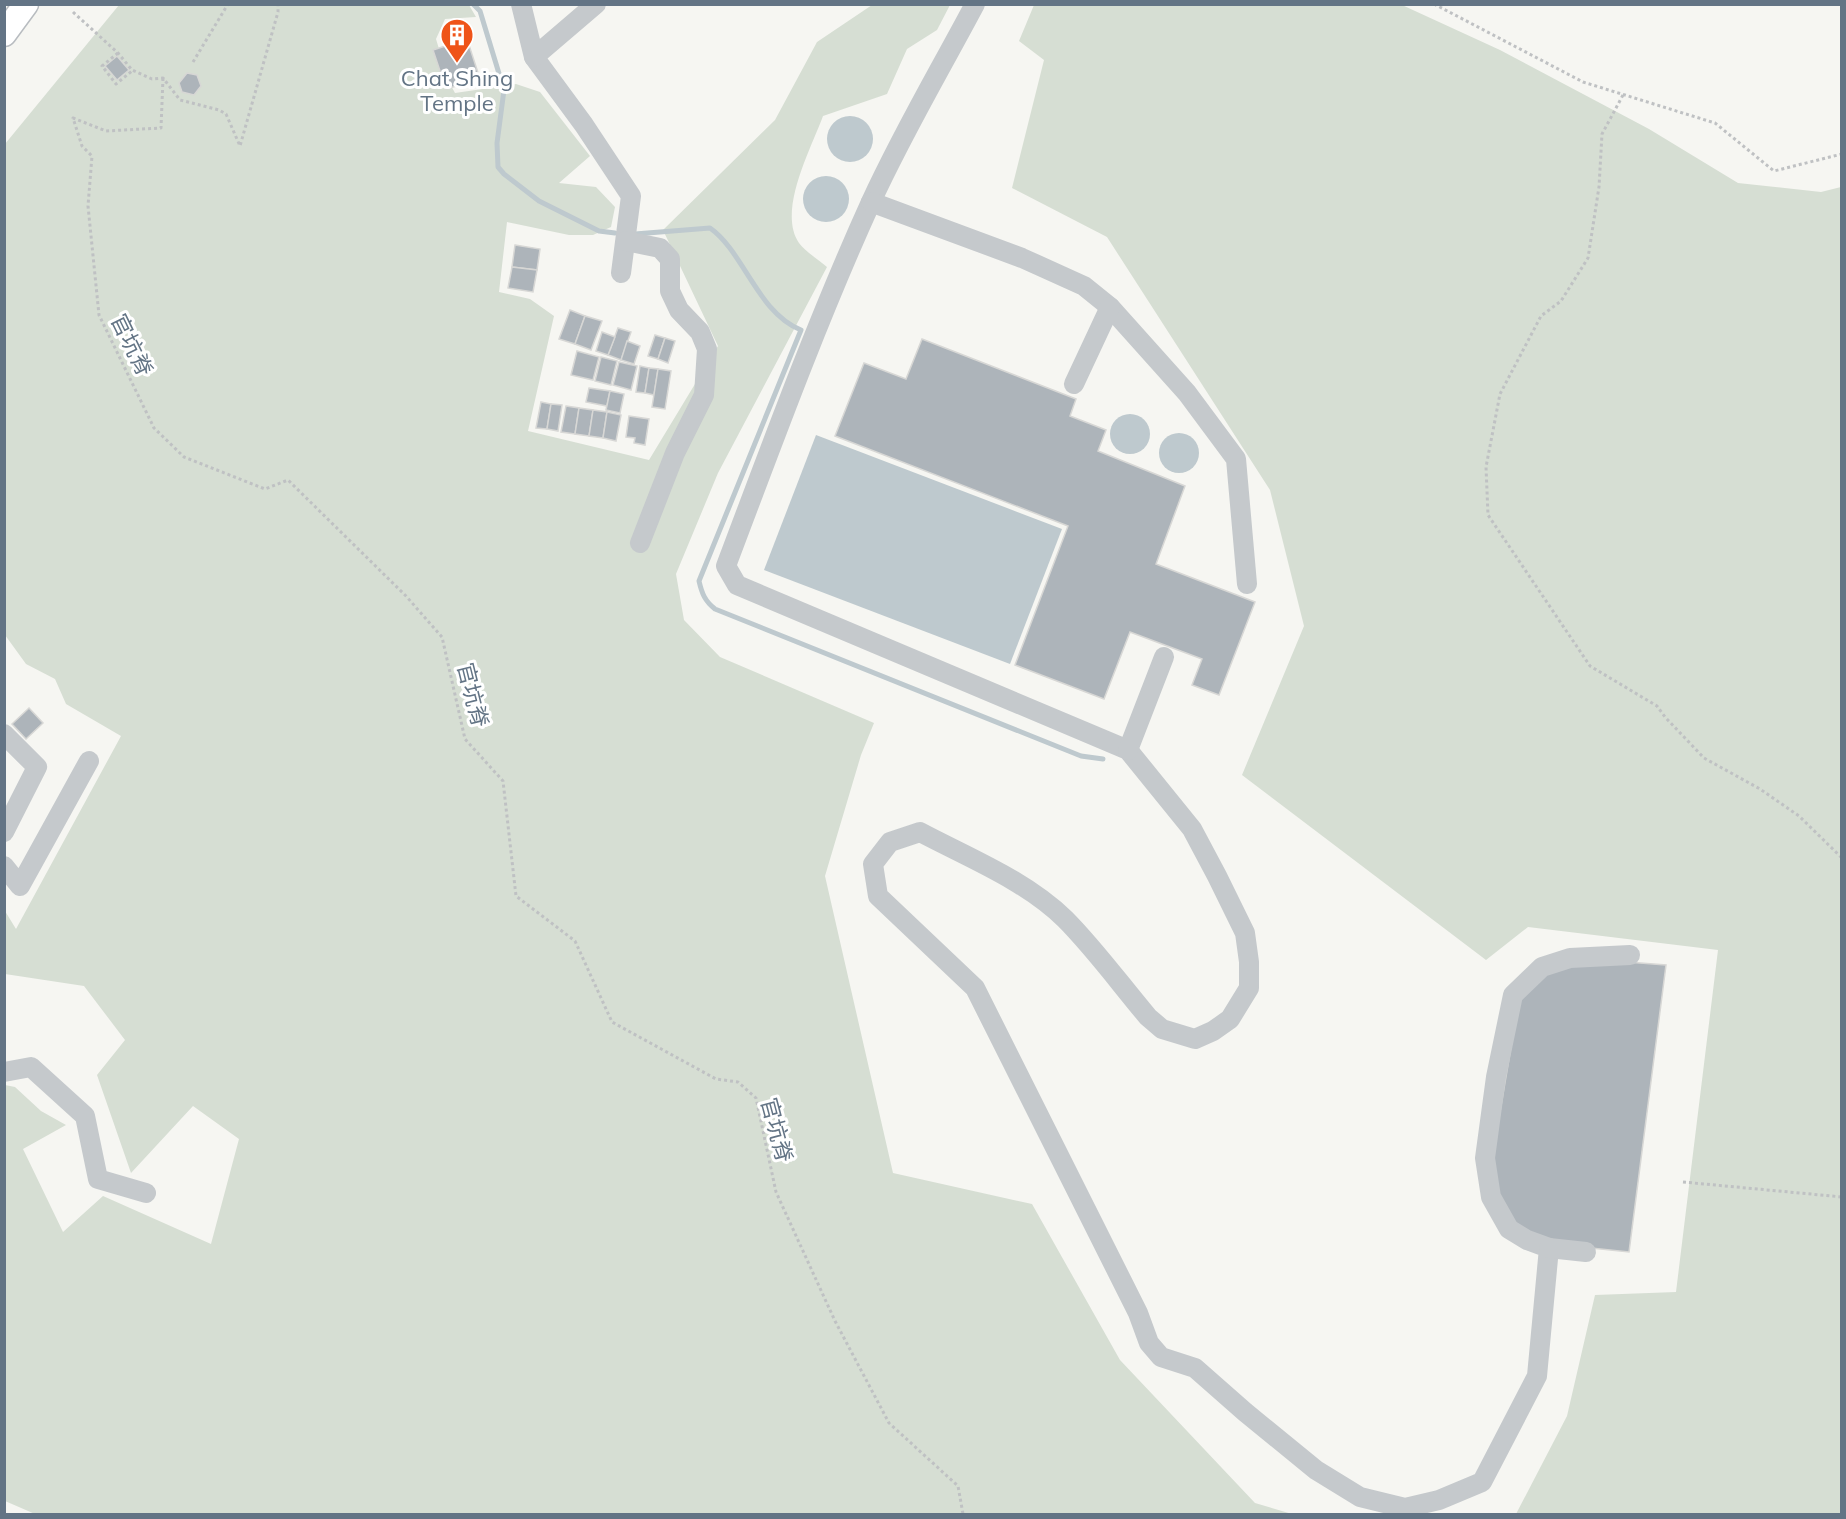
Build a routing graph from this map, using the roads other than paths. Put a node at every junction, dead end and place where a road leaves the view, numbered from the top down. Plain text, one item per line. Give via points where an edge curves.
1 (26, 4) edge
2 (521, 4) edge
3 (596, 4) edge
4 (975, 4) edge
5 (4, 34) edge
6 (534, 57) junction
7 (871, 202) junction
8 (626, 242) junction
9 (621, 273) dead end
10 (1110, 307) junction
11 (1074, 384) dead end
12 (640, 543) dead end
13 (1247, 584) dead end
14 (1164, 657) dead end
15 (4, 734) edge
16 (1128, 750) junction
17 (89, 761) dead end
18 (4, 832) edge
19 (4, 866) edge
20 (1630, 955) dead end
21 (4, 1072) edge
22 (146, 1193) dead end
23 (1549, 1248) junction
24 (1586, 1252) dead end

1 - 5 main road
2 - 6 street
3 - 6 street
4 - 7 street
6 - 8 street via 631,196
7 - 10 street via 1022,258 1084,286
7 - 16 street via 797,376 726,566 737,585
8 - 9 street
8 - 12 street via 660,248 670,259 670,291 679,310 700,332 707,349 704,395 675,453
10 - 11 street
10 - 13 street via 1187,393 1236,459
14 - 16 street
15 - 18 street via 38,767
16 - 23 street via 1192,829 1245,933 1249,988 1230,1019 1214,1031 1195,1039 1162,1029 1064,919 1029,891 920,832 890,842 873,864 878,896 975,988 1133,1302 1149,1343 1161,1357 1195,1368 1316,1470 1360,1497 1405,1508 1439,1500 1482,1482 1537,1376
17 - 19 street via 20,886
20 - 23 street via 1570,958 1542,967 1513,995 1497,1077 1486,1168 1491,1197 1509,1228
21 - 22 street via 32,1067 85,1116 98,1179
23 - 24 street

